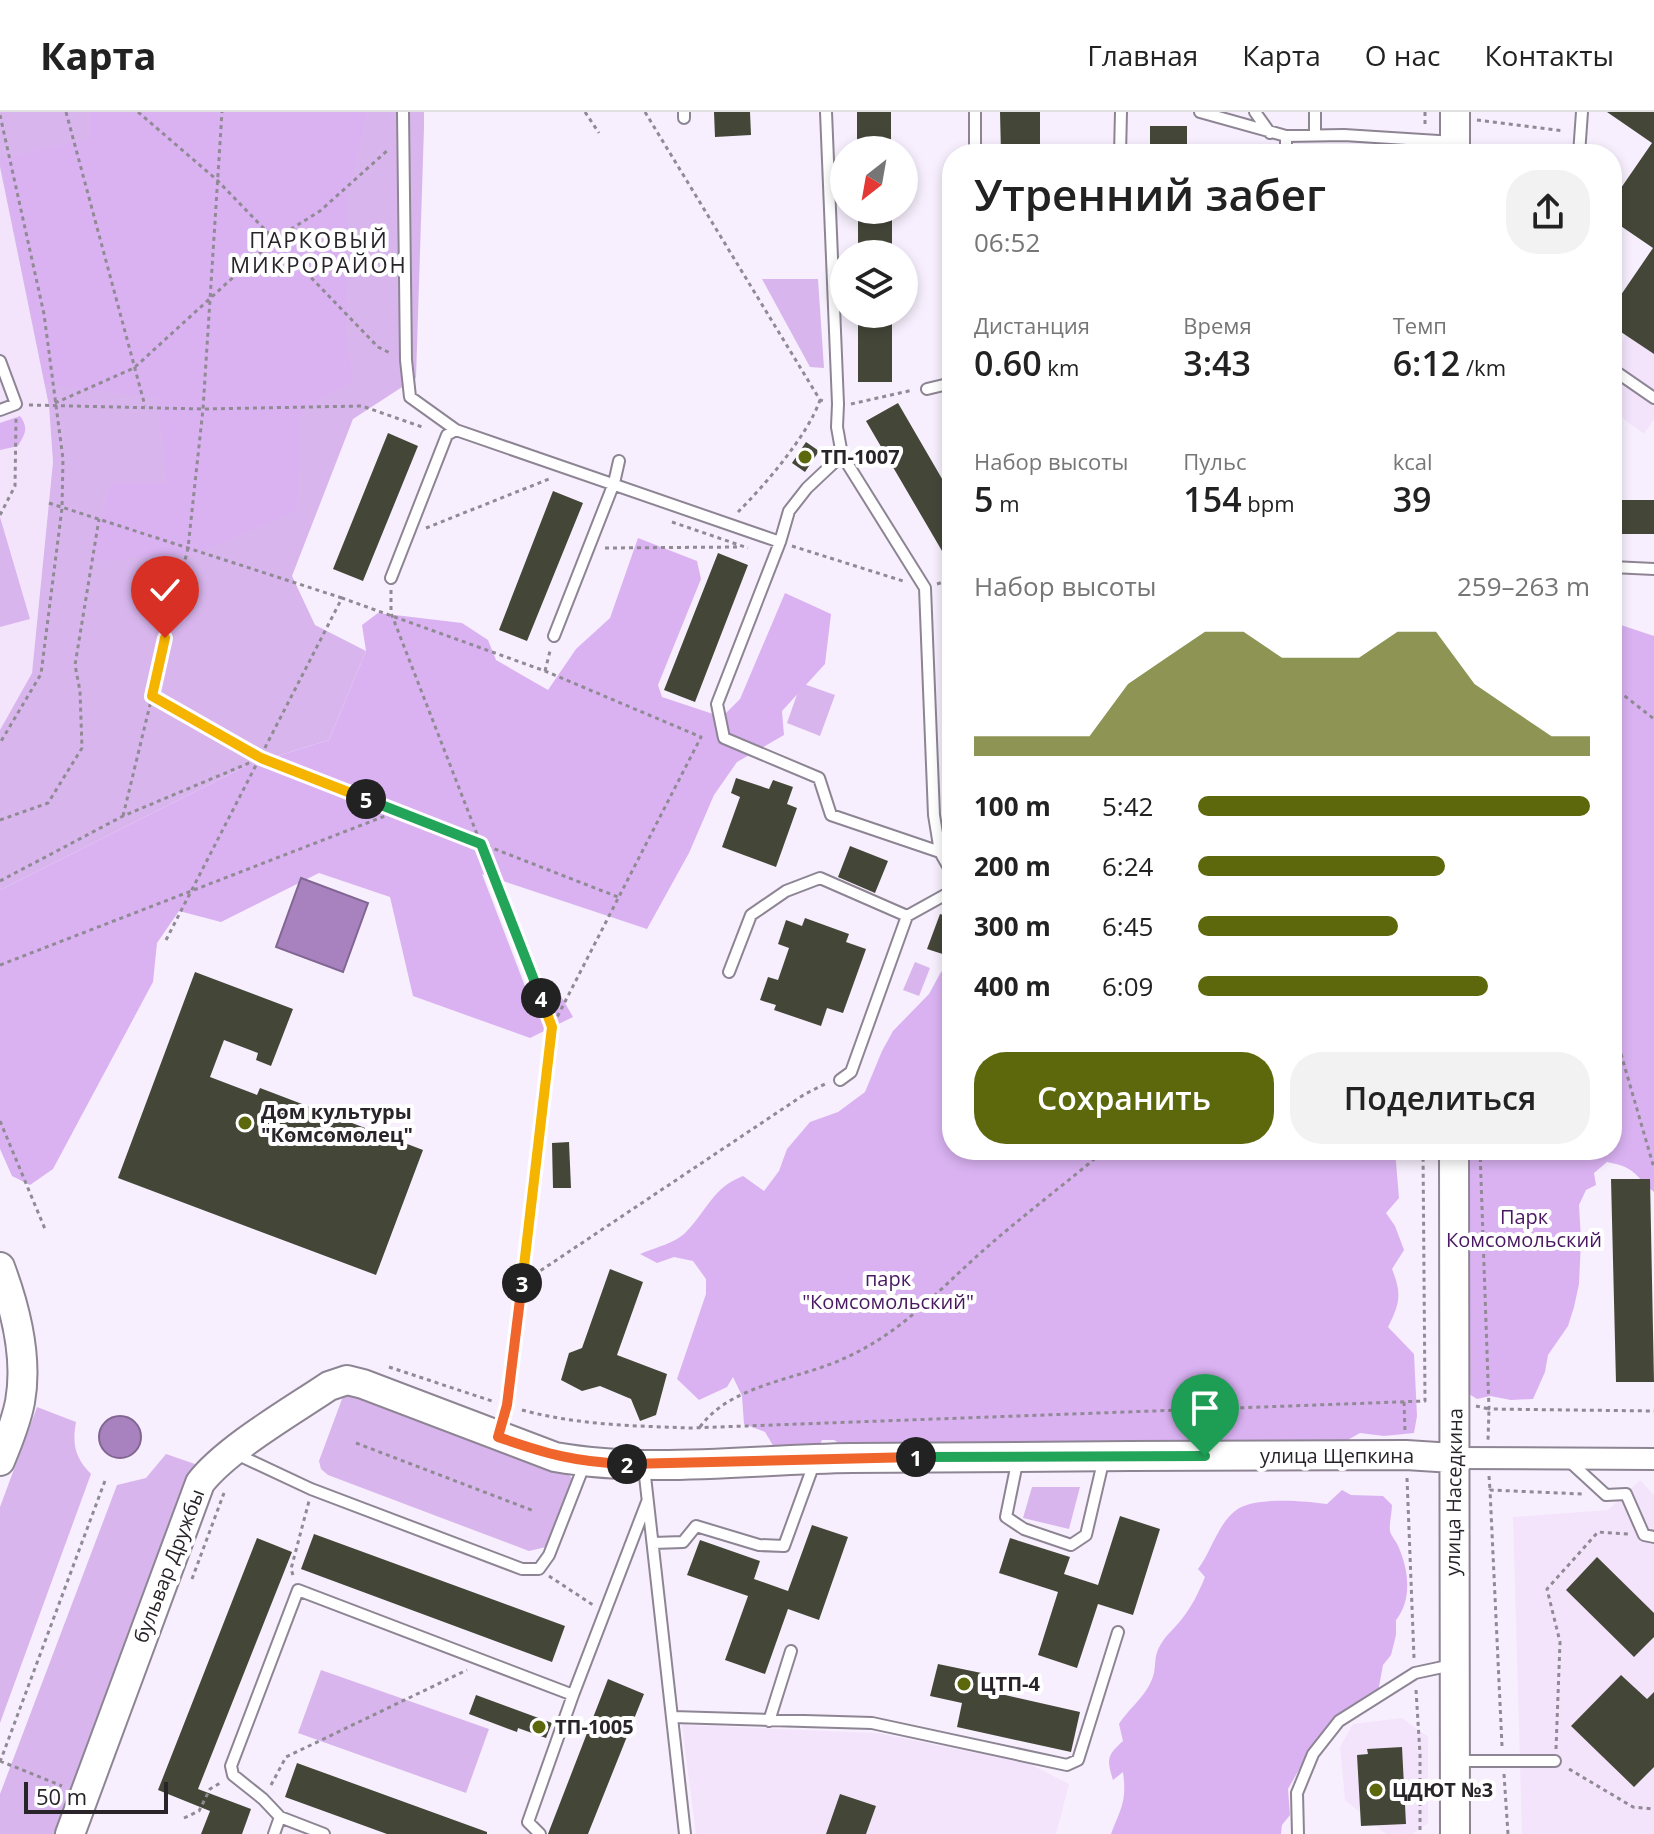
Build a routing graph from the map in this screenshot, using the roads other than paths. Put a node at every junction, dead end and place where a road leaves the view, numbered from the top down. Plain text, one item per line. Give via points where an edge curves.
1 (403, 112) edge
2 (826, 112) edge
3 (975, 112) edge
4 (1121, 112) edge
5 (1200, 112) edge
6 (1255, 112) edge
7 (1315, 112) edge
8 (1582, 112) edge
9 (1455, 132) edge
10 (1270, 133) junction
11 (1315, 135) junction
12 (1286, 136) junction
13 (975, 144) edge
14 (1120, 144) edge
15 (1286, 144) edge
16 (1579, 144) edge
17 (0, 361) edge
18 (1622, 376) edge
19 (942, 385) edge
20 (927, 389) dead end
21 (1654, 398) edge
22 (0, 410) edge
23 (452, 433) junction
24 (842, 455) junction
25 (619, 461) dead end
26 (614, 483) junction
27 (780, 542) junction
28 (1622, 567) edge
29 (1654, 569) edge
30 (391, 578) road end
31 (554, 636) road end
32 (940, 852) junction
33 (942, 856) edge
34 (942, 897) edge
35 (907, 916) junction
36 (729, 972) dead end
37 (840, 1080) dead end
38 (1454, 1160) edge
39 (0, 1267) edge
40 (522, 1283) road end
41 (363, 1384) joint
42 (498, 1437) junction
43 (233, 1452) junction
44 (1018, 1456) junction
45 (1104, 1456) junction
46 (1453, 1458) junction
47 (816, 1459) junction
48 (1654, 1459) edge
49 (0, 1461) edge
50 (1569, 1461) junction
51 (586, 1462) junction
52 (643, 1465) junction
53 (648, 1499) junction
54 (1649, 1536) edge
55 (653, 1543) junction
56 (1118, 1632) dead end
57 (791, 1651) dead end
58 (1452, 1665) junction
59 (573, 1695) junction
60 (673, 1717) junction
61 (769, 1721) junction
62 (1455, 1761) junction
63 (1555, 1761) road end
64 (280, 1817) junction
65 (70, 1834) edge
66 (274, 1834) edge
67 (324, 1834) edge
68 (540, 1834) edge
69 (685, 1834) edge
70 (1298, 1834) edge
71 (1455, 1834) edge

1 - 23 lane via 410,397
2 - 24 lane
3 - 13 lane
4 - 14 lane
5 - 10 lane
6 - 10 lane
7 - 11 lane
8 - 16 lane
9 - 11 lane
10 - 12 lane
11 - 12 lane
12 - 15 lane
17 - 22 lane via 16,404
18 - 21 lane
19 - 20 lane
23 - 26 lane
23 - 30 lane
24 - 27 lane via 789,511
24 - 32 lane via 925,588
25 - 26 lane
26 - 27 lane
26 - 31 lane
27 - 32 lane via 717,704 724,738 819,778 831,815
28 - 29 lane
32 - 33 lane
34 - 35 lane
35 - 36 lane via 820,878 786,891 751,915
35 - 37 lane via 851,1072
38 - 46 main road, улица Наседкина
39 - 49 main road via 21,1351 21,1398
40 - 42 lane
41 - 42 main road, улица Щепкина
41 - 43 main road, бульвар Дружбы via 347,1380 329,1386
42 - 51 main road, улица Щепкина
43 - 51 lane via 311,1489 522,1569 539,1569 549,1555
43 - 65 main road, бульвар Дружбы via 200,1483
44 - 45 main road, улица Щепкина
44 - 45 lane via 1006,1517 1071,1545 1086,1535
44 - 47 main road, улица Щепкина
45 - 46 main road, улица Щепкина
46 - 50 street, улица Щепкина
46 - 58 main road, улица Наседкина
47 - 52 main road, улица Щепкина
47 - 55 lane via 784,1546 759,1545 696,1526 683,1542
48 - 50 street, улица Щепкина
50 - 54 lane via 1606,1495 1626,1494
51 - 52 main road, улица Щепкина
52 - 53 lane
53 - 55 lane
53 - 59 lane
55 - 60 lane
56 - 61 lane via 1078,1760 1067,1765 872,1723
57 - 61 lane
58 - 62 main road, улица Наседкина
58 - 70 lane via 1415,1673 1339,1721 1313,1754 1297,1793
59 - 64 lane via 298,1590 231,1766 233,1775
59 - 68 lane via 528,1822
60 - 61 lane
60 - 69 lane
62 - 63 lane
62 - 71 main road, улица Наседкина
64 - 66 lane
64 - 67 lane

